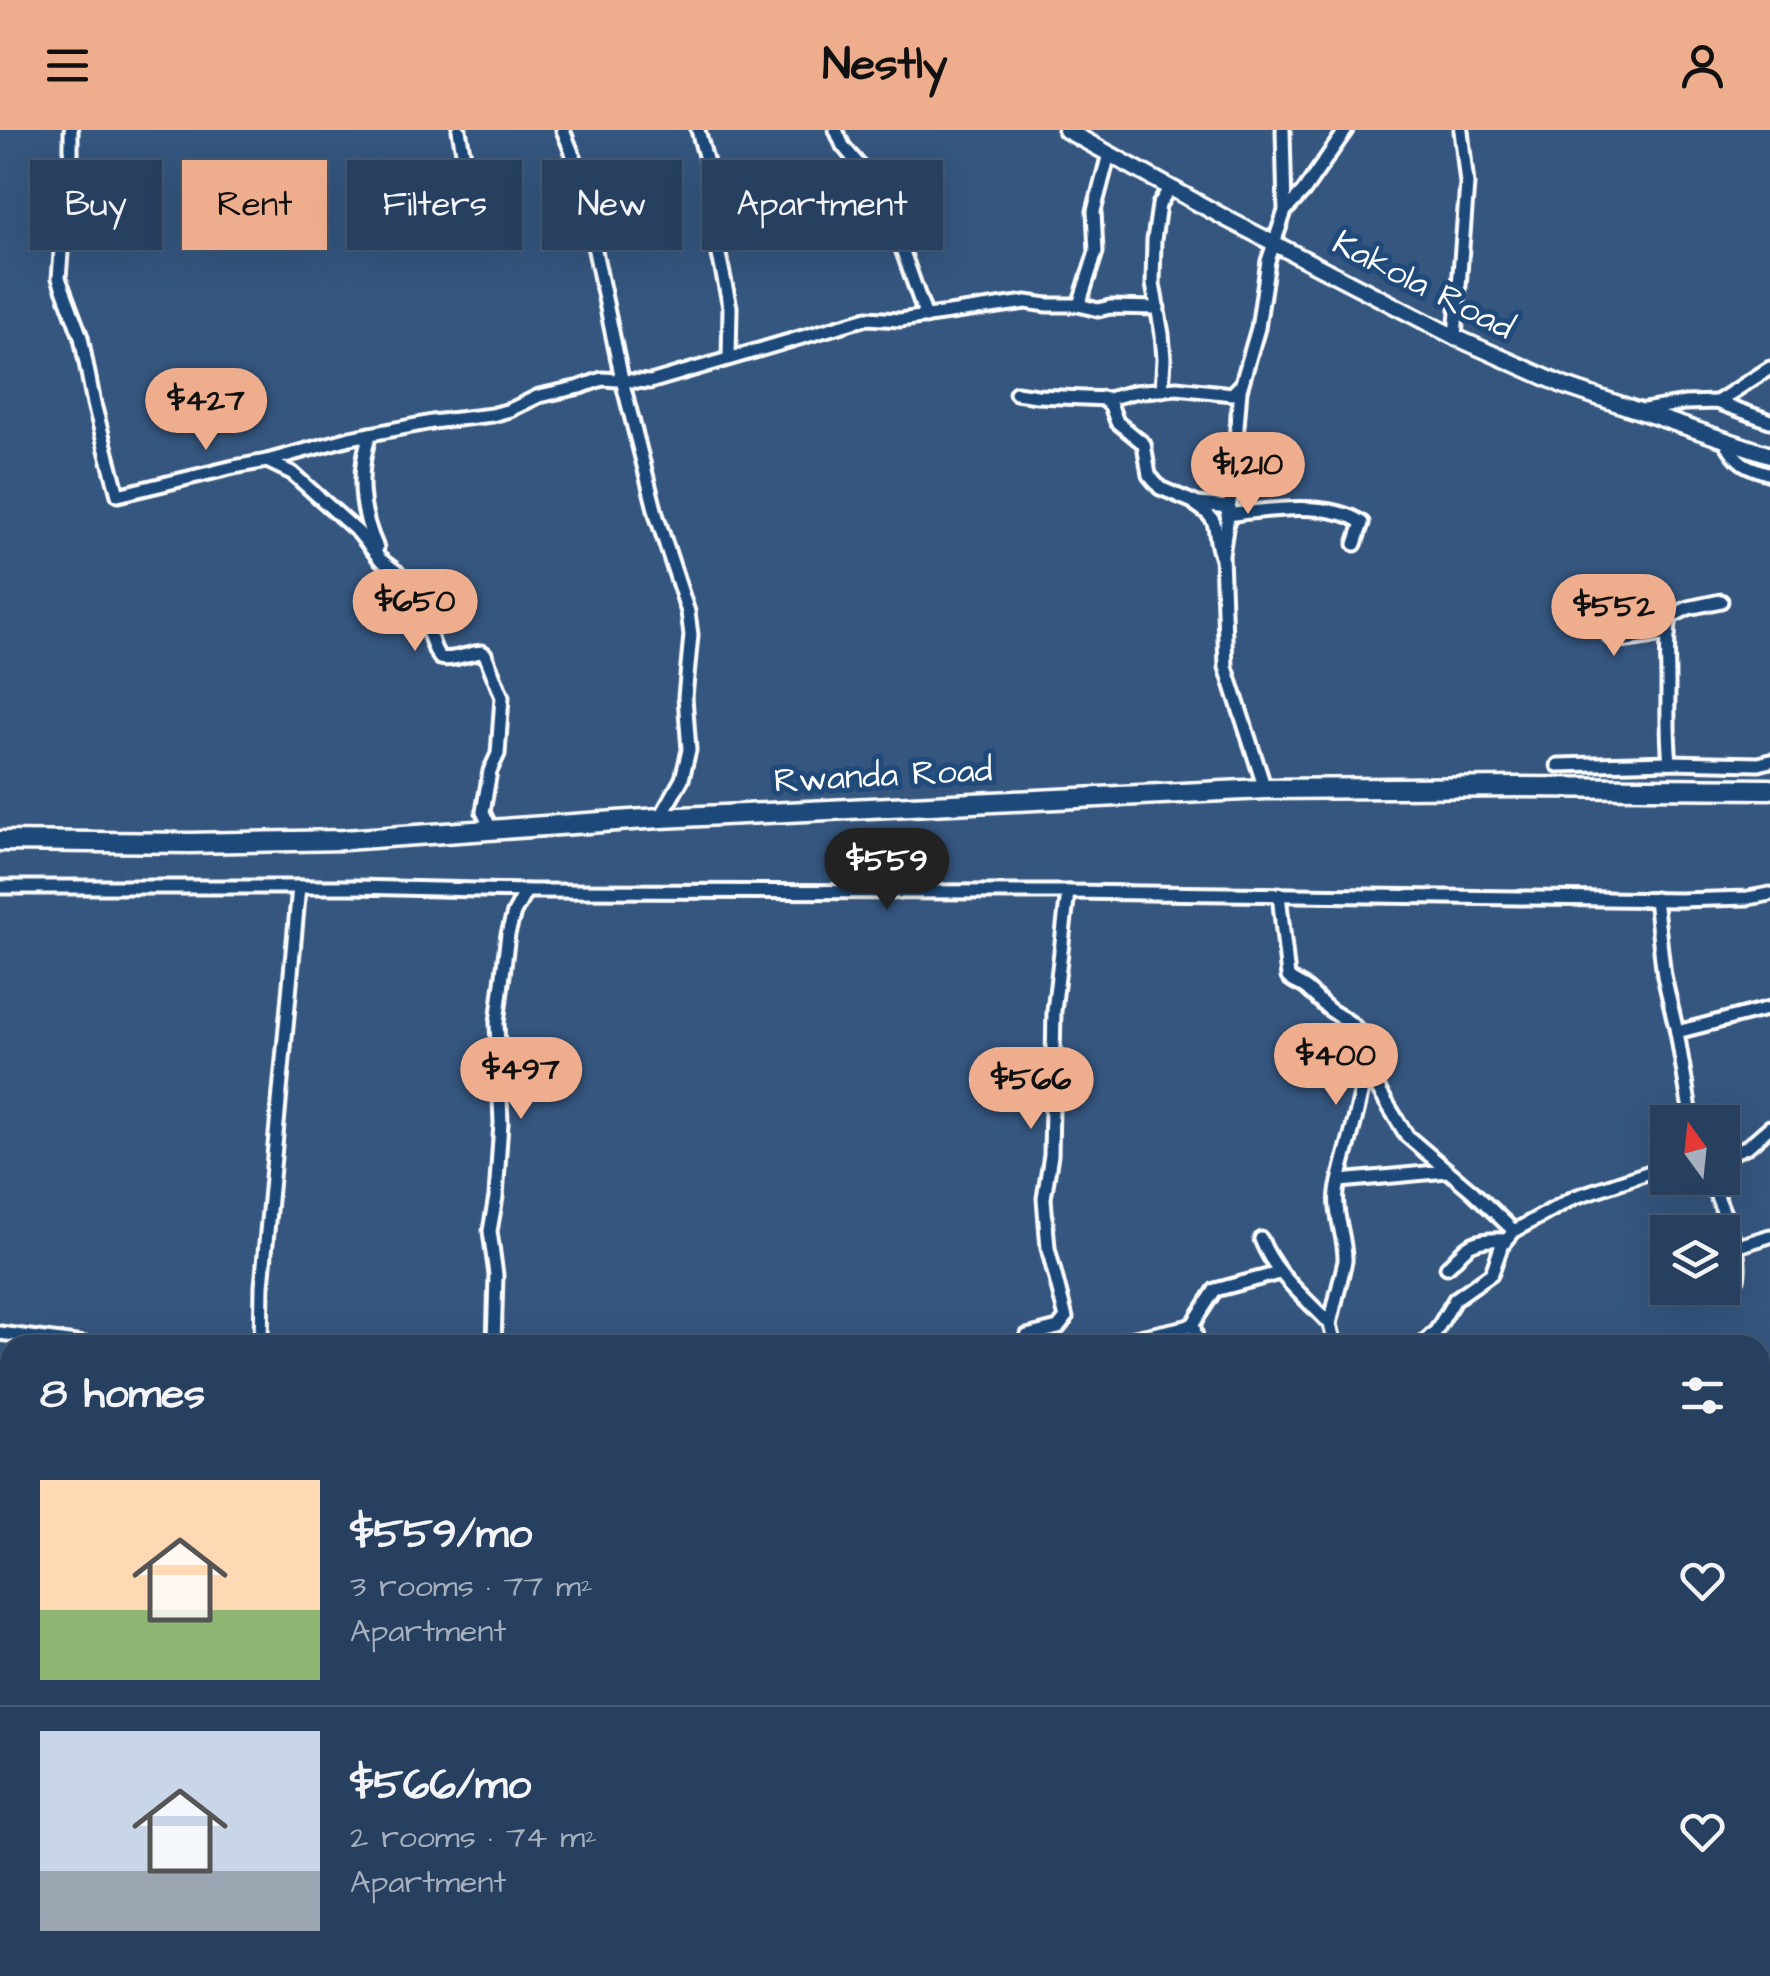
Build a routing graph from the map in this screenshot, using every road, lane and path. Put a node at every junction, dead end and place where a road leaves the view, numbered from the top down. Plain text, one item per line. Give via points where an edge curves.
1 (71, 130) edge
2 (459, 130) edge
3 (563, 130) edge
4 (698, 130) edge
5 (836, 130) edge
6 (1066, 130) edge
7 (1283, 130) edge
8 (1346, 130) edge
9 (1461, 130) edge
10 (1109, 154) junction
11 (465, 160) edge
12 (1170, 188) junction
13 (1285, 211) junction
14 (1275, 243) junction
15 (1079, 304) junction
16 (1158, 308) junction
17 (926, 317) junction
18 (1455, 337) junction
19 (728, 358) junction
20 (1770, 368) edge
21 (622, 378) junction
22 (1241, 383) junction
23 (1162, 390) junction
24 (1016, 393) dead end
25 (1102, 398) junction
26 (1717, 402) junction
27 (1638, 411) junction
28 (1770, 421) edge
29 (370, 434) junction
30 (1724, 439) junction
31 (1770, 455) edge
32 (266, 461) junction
33 (1770, 474) edge
34 (1193, 502) junction
35 (1228, 511) junction
36 (1355, 544) dead end
37 (1222, 560) junction
38 (382, 561) junction
39 (1721, 601) dead end
40 (1604, 615) dead end
41 (1668, 634) junction
42 (1770, 761) edge
43 (1670, 762) junction
44 (1558, 765) dead end
45 (1265, 789) junction
46 (1770, 789) edge
47 (660, 818) junction
48 (491, 829) junction
49 (0, 841) edge
50 (0, 887) edge
51 (299, 887) junction
52 (526, 890) junction
53 (1068, 892) junction
54 (1279, 894) junction
55 (1770, 894) edge
56 (1655, 899) junction
57 (1770, 1008) edge
58 (1677, 1032) junction
59 (1364, 1066) junction
60 (1689, 1105) edge
61 (1770, 1127) edge
62 (1740, 1149) edge
63 (1448, 1172) junction
64 (1650, 1172) edge
65 (1340, 1181) junction
66 (1510, 1236) junction
67 (1770, 1236) edge
68 (1261, 1239) dead end
69 (1740, 1245) edge
70 (1447, 1267) dead end
71 (1279, 1273) junction
72 (1192, 1324) junction
73 (1330, 1324) junction
74 (261, 1335) edge
75 (494, 1335) edge
76 (1031, 1335) edge
77 (1154, 1335) edge
78 (1195, 1335) edge
79 (1333, 1335) edge
80 (1432, 1335) edge

1 - 32 street via 71,212 55,232 60,278 81,338 116,493
2 - 11 street
3 - 21 street via 578,165
4 - 19 street via 718,200 714,231 730,308
5 - 17 street via 896,215
6 - 10 main road, Kakola Road
7 - 13 street
8 - 13 street
9 - 18 street via 1467,184
10 - 12 main road, Kakola Road
10 - 15 street via 1094,211 1096,252
12 - 14 main road, Kakola Road
12 - 16 street via 1159,205 1154,240
13 - 14 street
14 - 18 main road, Kakola Road
14 - 22 street
15 - 16 street via 1098,310
15 - 17 street via 1014,302
16 - 23 street
17 - 19 street via 866,318
18 - 27 main road, Kakola Road
19 - 21 street via 650,382
20 - 26 street
21 - 29 street via 539,396 492,415
21 - 47 street via 691,635 689,750
22 - 23 street via 1232,394
22 - 35 street
23 - 25 street
24 - 25 street
25 - 34 street via 1117,422 1144,444 1145,462 1160,488
26 - 27 street
26 - 28 street
27 - 30 main road, Kakola Road
29 - 32 street
29 - 38 street via 362,497
30 - 31 main road, Kakola Road
30 - 33 street via 1745,466
32 - 38 street via 292,473
34 - 35 street
34 - 37 street via 1215,520
35 - 36 street via 1302,508 1349,516 1361,522
35 - 37 street
37 - 45 street via 1226,667
38 - 48 street via 415,595 438,656 484,652 501,693 498,754 483,812
39 - 41 street via 1672,615
40 - 41 street via 1610,636 1619,640
41 - 43 street
42 - 43 street
43 - 44 street
45 - 46 highway, Rwanda Road
45 - 47 highway, Rwanda Road
47 - 48 highway, Rwanda Road
48 - 49 highway, Rwanda Road via 344,840
50 - 51 street
51 - 52 street
51 - 74 street
52 - 53 street
52 - 75 street via 508,934 497,1024 501,1123 490,1231
53 - 54 street
53 - 76 street via 1044,1198 1048,1248 1066,1318 1058,1328
54 - 56 street
54 - 59 street via 1288,977 1357,1029
55 - 56 street
56 - 58 street
57 - 58 street
58 - 60 street
59 - 63 street via 1406,1136
59 - 65 street
61 - 62 street
63 - 65 street
63 - 66 street
64 - 66 street via 1575,1197
65 - 73 street via 1345,1260
66 - 70 street via 1475,1242
66 - 80 street via 1492,1273 1455,1299
67 - 69 street
68 - 71 street
71 - 72 street via 1215,1290
71 - 73 street
72 - 77 street
72 - 78 street
73 - 79 street

